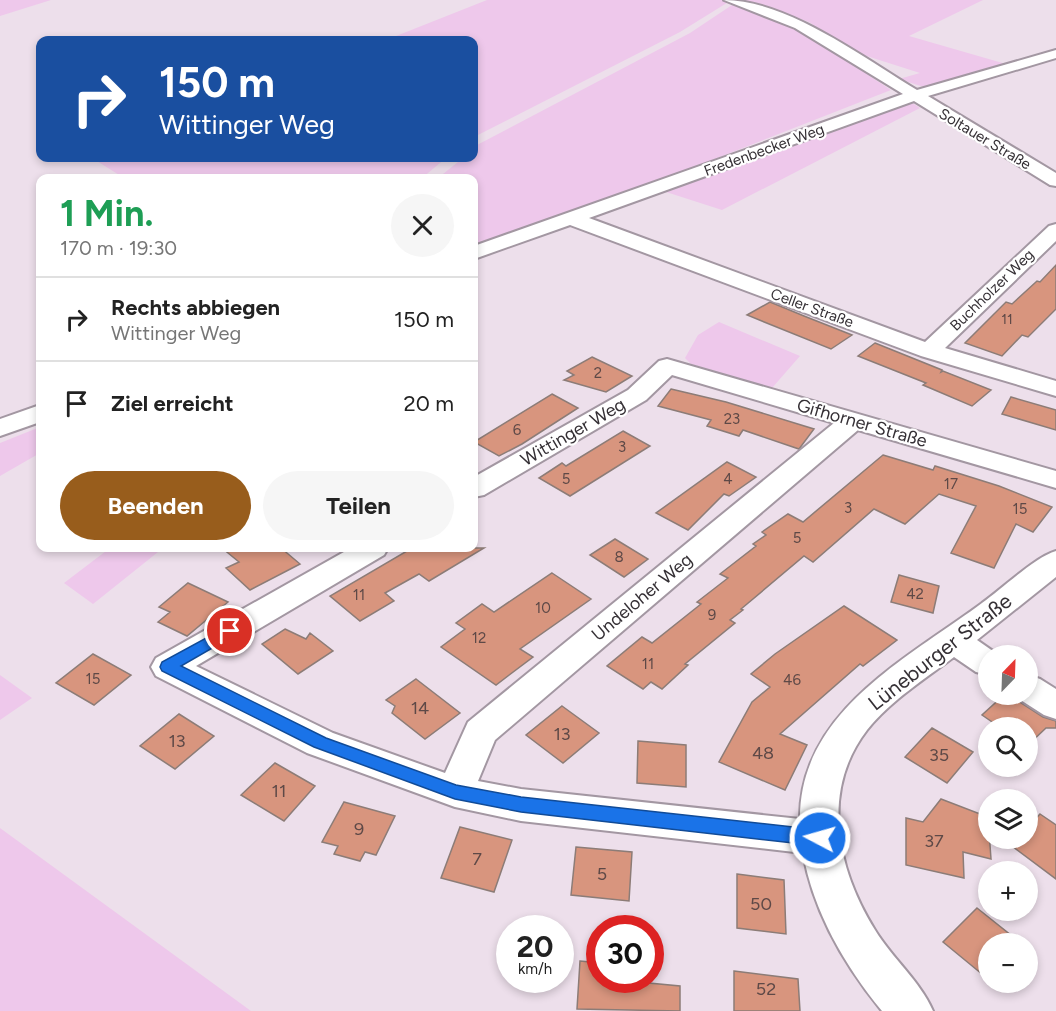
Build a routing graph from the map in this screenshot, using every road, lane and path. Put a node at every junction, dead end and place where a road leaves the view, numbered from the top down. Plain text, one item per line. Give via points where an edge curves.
1 (730, 0) edge
2 (1056, 54) edge
3 (913, 96) junction
4 (1056, 181) edge
5 (572, 219) junction
6 (1056, 230) edge
7 (478, 252) edge
8 (929, 351) junction
9 (667, 366) joint
10 (1056, 388) edge
11 (36, 414) edge
12 (854, 420) junction
13 (0, 428) edge
14 (1056, 480) edge
15 (478, 487) edge
16 (366, 552) edge
17 (1056, 561) edge
18 (953, 640) junction
19 (978, 656) edge
20 (1038, 694) edge
21 (1056, 706) edge
22 (455, 792) junction
23 (820, 838) junction
24 (911, 1011) edge

1 - 3 street, Soltauer Straße via 800,25
2 - 3 street, Fredenbecker Weg
3 - 4 street, Soltauer Straße
3 - 5 street, Fredenbecker Weg
5 - 7 street, Fredenbecker Weg
5 - 8 street, Celler Straße
6 - 8 street, Buchholzer Weg
8 - 10 street, Celler Straße
9 - 12 street, Gifhorner Straße
9 - 15 street, Wittinger Weg via 637,395
11 - 13 street
12 - 14 street, Gifhorner Straße
12 - 22 street, Undeloher Weg via 481,732
16 - 22 street via 168,667 320,743
17 - 18 street, Lüneburger Straße
18 - 19 street
18 - 23 street, Lüneburger Straße via 883,693 841,738 819,793
20 - 21 street
22 - 23 street via 521,805
23 - 24 street, Lüneburger Straße via 829,877 850,926 884,979

